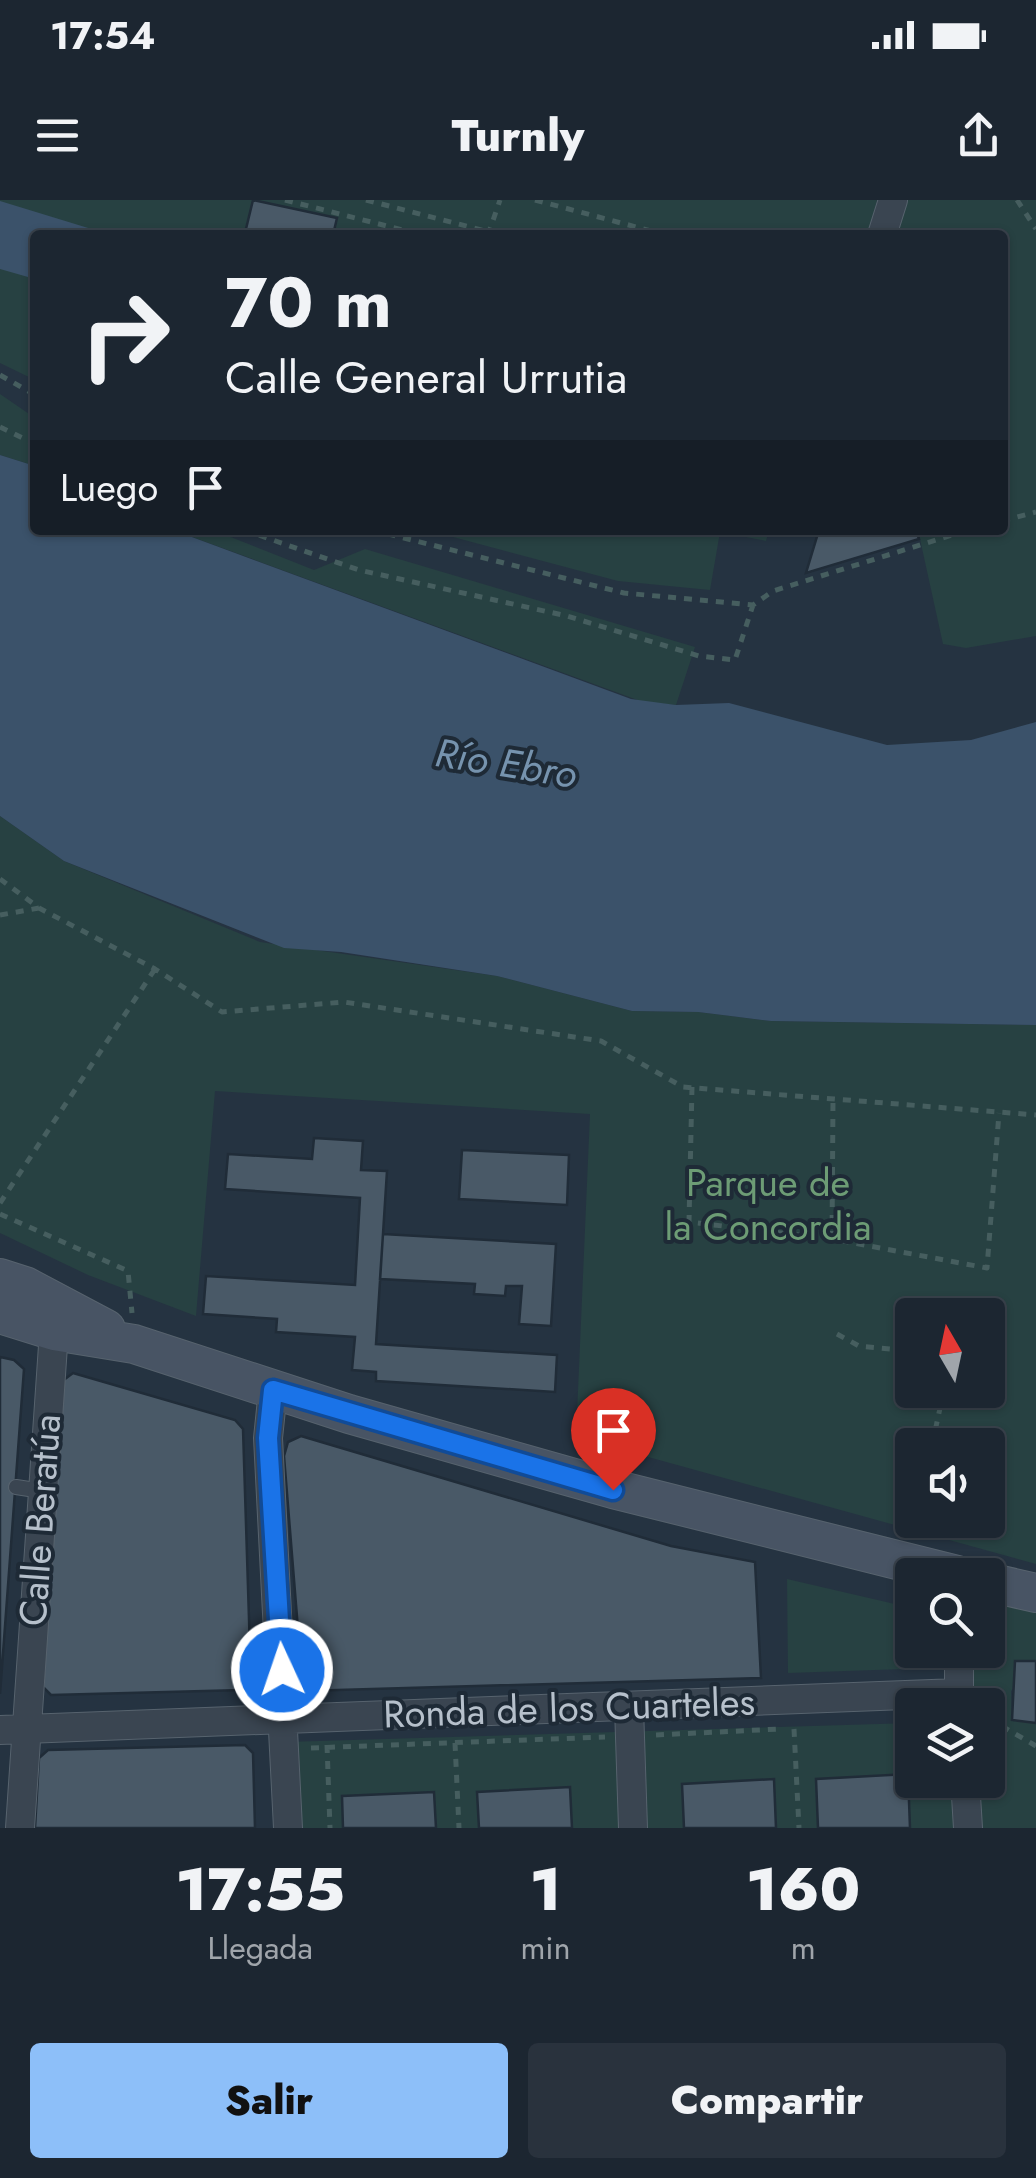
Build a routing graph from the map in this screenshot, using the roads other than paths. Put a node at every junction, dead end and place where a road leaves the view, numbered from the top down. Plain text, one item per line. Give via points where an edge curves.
1 (893, 200) edge
2 (884, 230) edge
3 (0, 1278) edge
4 (0, 1314) edge
5 (54, 1331) junction
6 (134, 1344) junction
7 (273, 1390) junction
8 (895, 1560) edge
9 (1005, 1586) edge
10 (1036, 1593) edge
11 (895, 1701) edge
12 (629, 1707) junction
13 (286, 1718) junction
14 (13, 1730) edge
15 (966, 1798) edge
16 (20, 1828) edge
17 (288, 1828) edge
18 (633, 1828) edge
19 (968, 1828) edge

1 - 2 street
3 - 6 main road
4 - 5 main road
5 - 6 main road
5 - 14 street, Calle Beratúa via 29,1489
6 - 7 main road
7 - 8 main road via 613,1490
7 - 13 street via 268,1438
9 - 10 main road
11 - 12 street, Ronda de los Cuarteles
12 - 13 street, Ronda de los Cuarteles
12 - 18 street
13 - 14 street, Ronda de los Cuarteles
13 - 17 street
14 - 16 street, Calle Beratúa
15 - 19 street

